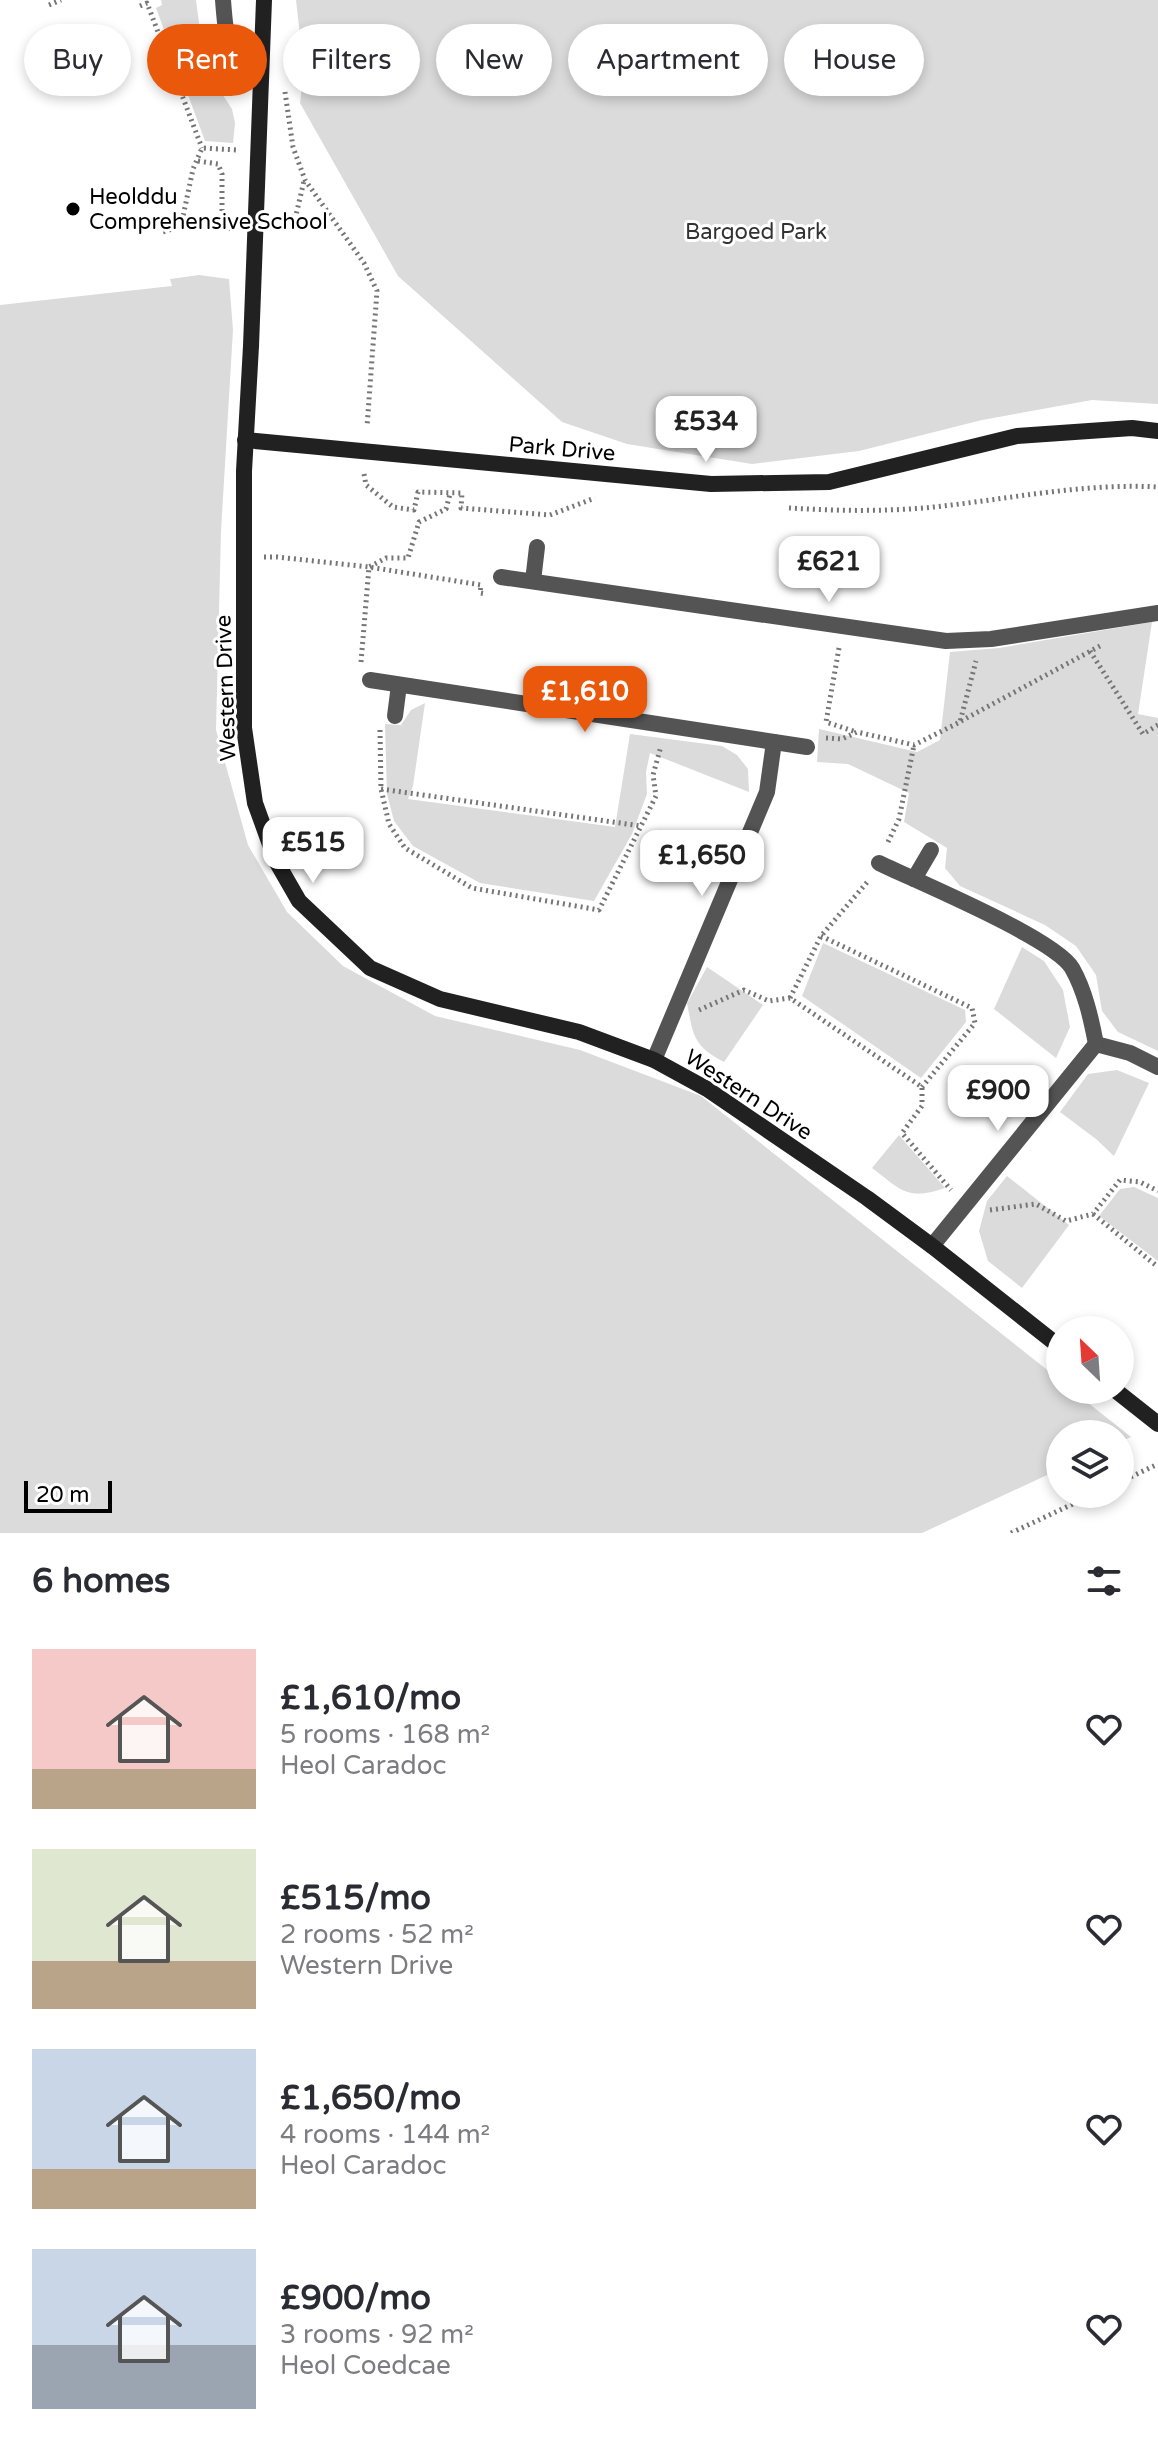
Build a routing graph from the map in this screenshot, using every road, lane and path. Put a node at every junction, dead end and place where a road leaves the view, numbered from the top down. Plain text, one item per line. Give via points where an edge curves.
1 (61, 0) edge
2 (223, 0) edge
3 (264, 0) edge
4 (146, 3) edge
5 (49, 5) dead end
6 (225, 24) edge
7 (263, 24) edge
8 (260, 96) edge
9 (285, 96) edge
10 (202, 148) junction
11 (258, 152) junction
12 (198, 161) junction
13 (305, 180) junction
14 (231, 229) dead end
15 (274, 231) dead end
16 (163, 232) dead end
17 (367, 427) dead end
18 (1158, 431) edge
19 (245, 440) junction
20 (450, 494) dead end
21 (537, 547) dead end
22 (501, 577) dead end
23 (533, 581) junction
24 (1158, 613) edge
25 (844, 627) junction
26 (982, 639) junction
27 (1104, 644) dead end
28 (1090, 651) junction
29 (370, 680) junction
30 (399, 685) junction
31 (395, 716) dead end
32 (960, 722) junction
33 (1158, 725) edge
34 (667, 726) junction
35 (857, 732) junction
36 (774, 742) junction
37 (807, 747) joint
38 (381, 789) junction
39 (641, 826) junction
40 (931, 850) dead end
41 (879, 863) dead end
42 (914, 879) junction
43 (821, 936) dead end
44 (676, 1012) junction
45 (1096, 1044) junction
46 (654, 1060) junction
47 (1158, 1067) edge
48 (922, 1087) junction
49 (1158, 1191) edge
50 (965, 1206) junction
51 (1093, 1214) junction
52 (932, 1246) junction
53 (1158, 1267) edge
54 (1046, 1336) edge
55 (1133, 1404) edge
56 (1158, 1424) edge
57 (1158, 1464) edge
58 (1134, 1475) edge
59 (1064, 1508) edge
60 (1011, 1533) edge

1 - 5 path
2 - 6 street
3 - 7 street, Western Drive
4 - 10 path
8 - 11 street, Western Drive
9 - 13 path via 293,147
10 - 11 path
10 - 12 path
11 - 19 street, Western Drive
12 - 14 path via 218,164 222,224
12 - 16 path via 181,226
13 - 15 path via 296,215
13 - 17 path via 364,263 377,291
18 - 19 street, Park Drive via 1017,436 829,482 711,484
19 - 46 street, Western Drive via 244,728 255,803 276,861 299,901 370,968 440,999 579,1032
20 - 29 path via 446,509 419,522 408,558 386,558 369,567 360,678
21 - 23 street
22 - 23 street
23 - 25 street
24 - 26 street
25 - 26 street via 946,641
25 - 35 path via 826,722
26 - 32 path
27 - 28 path
28 - 32 path
28 - 33 path via 1143,734
29 - 30 street
29 - 38 path via 380,715
30 - 31 street
30 - 34 street
32 - 35 path via 914,745
34 - 36 street
34 - 39 path via 653,775 656,796
35 - 37 path
36 - 37 street
36 - 44 street via 767,792
38 - 39 path
38 - 39 path via 389,824 405,848 472,888 583,908 599,910
40 - 42 street
41 - 42 street
42 - 45 street via 1039,940 1071,966 1090,1012
43 - 48 path via 972,1008 975,1023
44 - 46 street
44 - 48 path via 687,1016 744,990 769,1001 790,998
45 - 47 street
45 - 50 street
46 - 52 street, Western Drive via 707,1089
48 - 50 path via 922,1106 902,1133
49 - 51 path via 1120,1180
50 - 51 path via 984,1211 1036,1204 1066,1221
50 - 52 street
51 - 53 path
52 - 54 street, Western Drive
55 - 56 street
57 - 58 path
59 - 60 path

